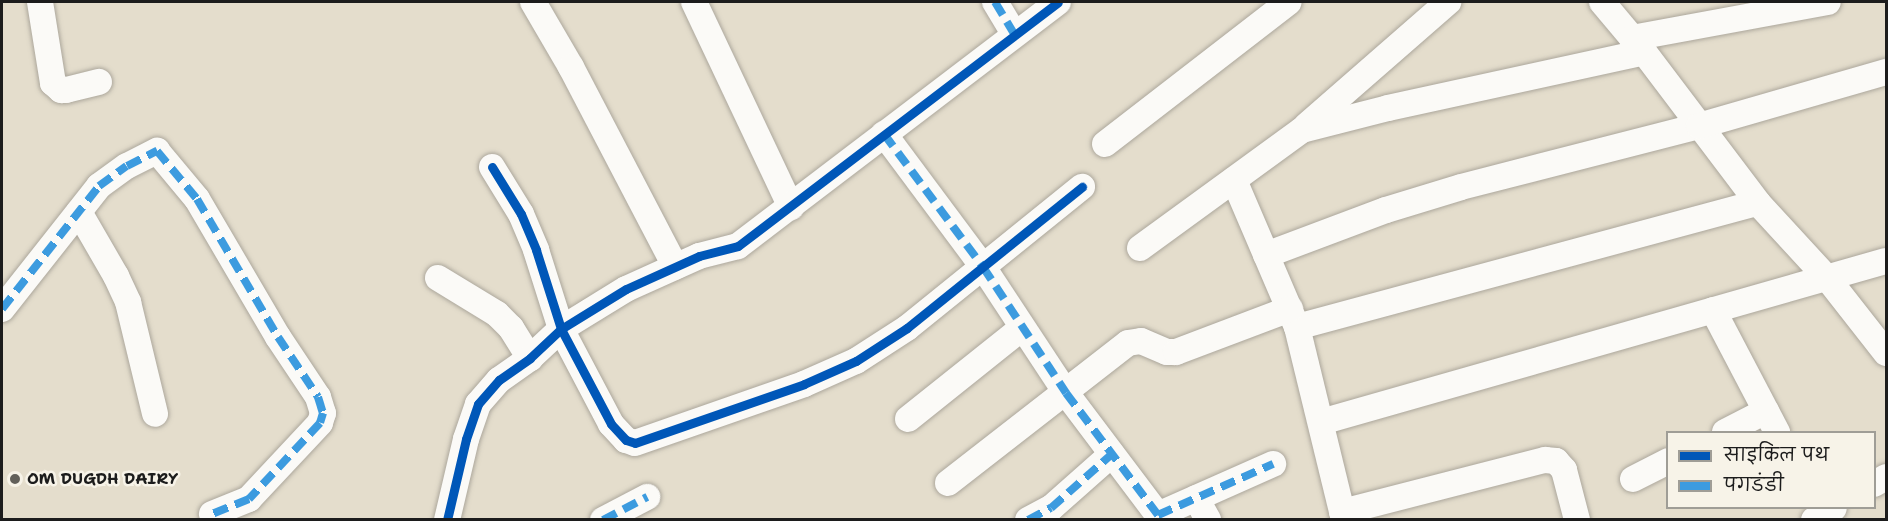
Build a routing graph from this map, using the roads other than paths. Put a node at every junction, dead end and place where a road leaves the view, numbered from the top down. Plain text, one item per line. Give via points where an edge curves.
1 (40, 2) edge
2 (533, 2) edge
3 (694, 2) edge
4 (995, 2) edge
5 (1058, 2) edge
6 (1289, 2) edge
7 (1448, 2) edge
8 (1602, 2) edge
9 (1828, 2) edge
10 (1014, 34) junction
11 (1638, 45) junction
12 (1887, 72) edge
13 (99, 82) dead end
14 (1699, 126) junction
15 (1302, 130) junction
16 (884, 134) junction
17 (1105, 144) dead end
18 (492, 167) dead end
19 (1234, 180) junction
20 (1082, 187) dead end
21 (1758, 203) junction
22 (791, 207) junction
23 (79, 212) junction
24 (1140, 248) dead end
25 (1266, 255) junction
26 (1887, 261) edge
27 (675, 266) junction
28 (983, 267) junction
29 (438, 278) dead end
30 (1828, 279) junction
31 (2, 309) edge
32 (1713, 310) junction
33 (1294, 318) junction
34 (1023, 328) junction
35 (561, 329) junction
36 (1887, 353) edge
37 (530, 358) junction
38 (1066, 393) junction
39 (155, 414) dead end
40 (908, 419) dead end
41 (1321, 422) junction
42 (1772, 422) edge
43 (1730, 431) edge
44 (1112, 454) junction
45 (1666, 462) edge
46 (1273, 464) dead end
47 (1633, 479) dead end
48 (948, 483) dead end
49 (647, 497) dead end
50 (1202, 509) edge
51 (212, 514) dead end
52 (1343, 516) edge
53 (447, 519) edge
54 (603, 519) edge
55 (1028, 519) edge
56 (1577, 519) edge

1 - 13 street via 53,83 66,90
2 - 27 street
3 - 22 street
4 - 10 street
5 - 10 street
6 - 17 street
7 - 15 street
8 - 11 street
9 - 11 street
10 - 16 street
11 - 14 street
11 - 15 street
12 - 14 street
14 - 21 street
14 - 25 street via 1439,194
15 - 19 street
16 - 22 street
16 - 28 street
18 - 35 street via 521,214
19 - 24 street
19 - 25 street
20 - 28 street
21 - 30 street
21 - 33 street
22 - 27 street via 738,246
23 - 31 street
23 - 39 street via 128,302
23 - 51 street via 99,186 157,151 197,199 318,397 323,413 308,437 249,499
25 - 33 street
26 - 30 street
27 - 35 street via 626,289
28 - 34 street
28 - 35 street via 907,328 856,361 804,384 635,443 626,440 611,424
29 - 37 street via 497,314
30 - 32 street
30 - 36 street
32 - 41 street
32 - 42 street
33 - 38 street via 1176,352 1134,341
33 - 41 street
34 - 38 street
34 - 40 street
35 - 37 street
37 - 53 street via 499,380 478,404
38 - 44 street
38 - 48 street
41 - 52 street
42 - 43 street
44 - 50 street via 1158,515
44 - 55 street via 1051,508
45 - 47 street
46 - 50 street
49 - 54 street
52 - 56 street via 1545,460 1556,461 1564,470

